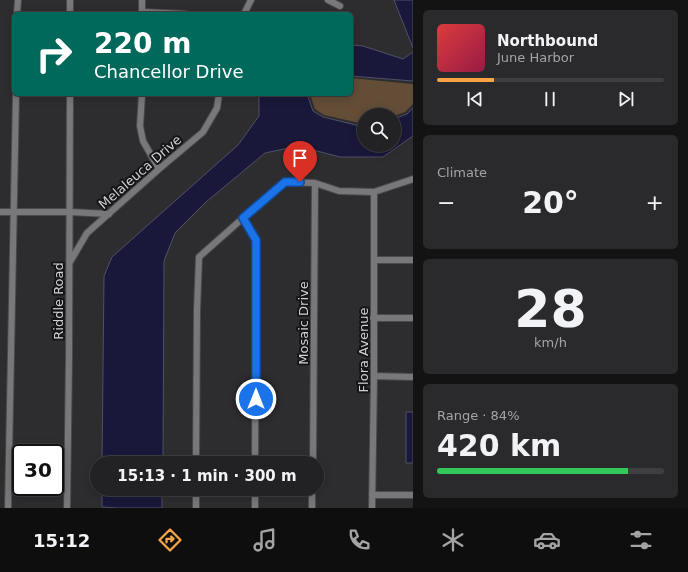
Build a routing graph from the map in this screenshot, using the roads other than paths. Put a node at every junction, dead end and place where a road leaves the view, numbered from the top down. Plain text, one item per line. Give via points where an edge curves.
1 (18, 0) edge
2 (70, 0) edge
3 (142, 0) edge
4 (251, 0) edge
5 (328, 0) edge
6 (340, 6) dead end
7 (18, 12) edge
8 (70, 12) edge
9 (142, 12) edge
10 (245, 12) edge
11 (16, 96) edge
12 (70, 96) edge
13 (142, 96) edge
14 (219, 96) edge
15 (159, 169) junction
16 (413, 179) edge
17 (315, 183) junction
18 (374, 192) junction
19 (0, 212) edge
20 (14, 212) junction
21 (70, 212) junction
22 (108, 214) junction
23 (243, 218) junction
24 (374, 260) junction
25 (413, 260) edge
26 (69, 263) junction
27 (373, 318) junction
28 (413, 318) edge
29 (374, 376) junction
30 (413, 377) edge
31 (196, 456) edge
32 (255, 456) edge
33 (313, 456) edge
34 (372, 495) junction
35 (413, 495) edge
36 (196, 496) edge
37 (255, 496) edge
38 (312, 496) edge
39 (8, 508) edge
40 (67, 508) edge
41 (196, 508) edge
42 (255, 508) edge
43 (312, 508) edge
44 (372, 508) edge

1 - 7 street
2 - 8 street
3 - 9 street
4 - 10 street
5 - 6 street
11 - 20 street
12 - 21 street, Riddle Road
13 - 15 street via 140,126 143,141
14 - 15 street, Melaleuca Drive via 217,108 203,132
15 - 22 street, Melaleuca Drive
16 - 18 street
17 - 18 street via 339,191
17 - 23 street via 285,182
17 - 33 street, Mosaic Drive
18 - 24 street, Flora Avenue
19 - 20 street
20 - 21 street
20 - 39 street
21 - 22 street
21 - 26 street, Riddle Road
22 - 26 street, Melaleuca Drive via 87,234
23 - 31 street via 199,257
23 - 32 street via 256,240
24 - 25 street
24 - 27 street, Flora Avenue
26 - 40 street, Riddle Road
27 - 28 street
27 - 29 street, Flora Avenue
29 - 30 street
29 - 34 street, Flora Avenue
34 - 35 street
34 - 44 street, Flora Avenue
36 - 41 street
37 - 42 street
38 - 43 street

